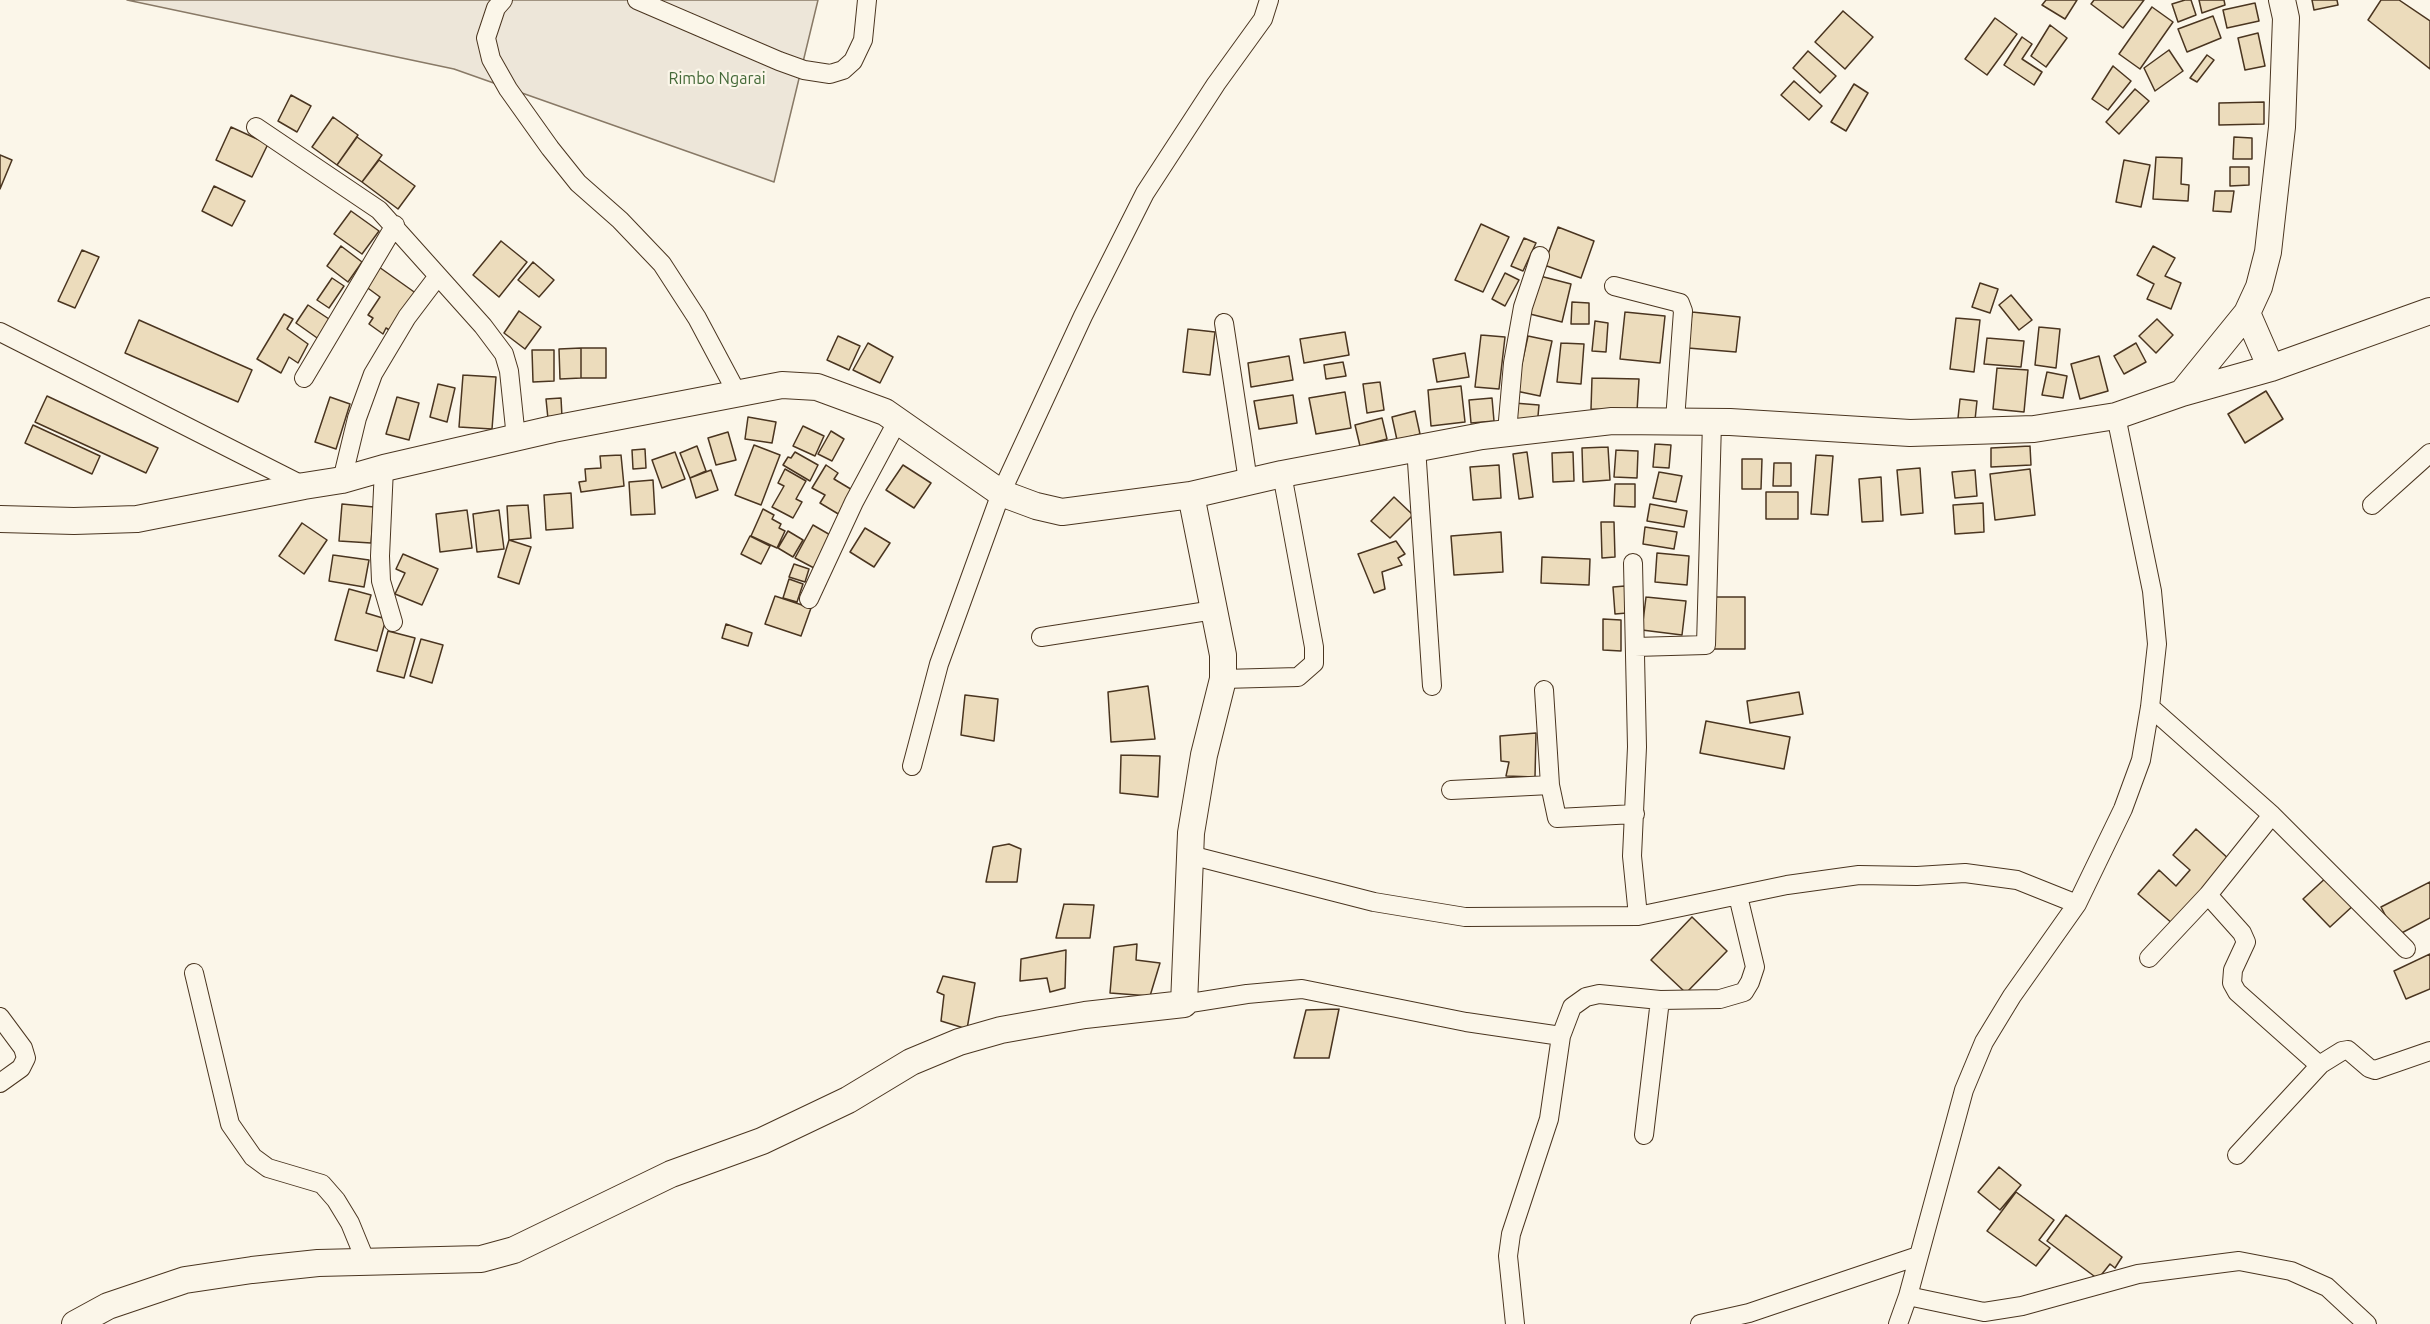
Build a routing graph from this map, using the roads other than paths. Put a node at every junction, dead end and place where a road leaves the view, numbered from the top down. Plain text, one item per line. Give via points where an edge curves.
1 (502, 0) edge
2 (637, 0) edge
3 (867, 0) edge
4 (1269, 0) edge
5 (2283, 0) edge
6 (256, 127) dead end
7 (394, 225) junction
8 (1540, 256) dead end
9 (438, 276) junction
10 (1614, 286) dead end
11 (2430, 311) edge
12 (2247, 313) junction
13 (1224, 323) dead end
14 (0, 332) edge
15 (2271, 368) junction
16 (304, 378) dead end
17 (737, 393) junction
18 (2182, 393) junction
19 (2116, 416) junction
20 (898, 420) junction
21 (1675, 420) junction
22 (1712, 422) junction
23 (1507, 432) junction
24 (516, 438) junction
25 (1416, 447) junction
26 (2430, 453) edge
27 (384, 468) junction
28 (1282, 474) junction
29 (342, 480) junction
30 (1248, 481) junction
31 (304, 486) junction
32 (1002, 493) junction
33 (1191, 495) junction
34 (2372, 505) dead end
35 (0, 519) edge
36 (1633, 563) dead end
37 (809, 599) dead end
38 (1214, 610) junction
39 (393, 622) dead end
40 (1041, 637) dead end
41 (1635, 647) junction
42 (1223, 679) junction
43 (1432, 686) dead end
44 (1544, 690) dead end
45 (2150, 707) junction
46 (912, 766) dead end
47 (1550, 785) junction
48 (1451, 790) dead end
49 (1635, 814) junction
50 (2272, 816) junction
51 (1190, 855) junction
52 (2208, 895) junction
53 (1738, 896) junction
54 (2077, 904) junction
55 (1638, 916) junction
56 (2406, 949) dead end
57 (2149, 958) dead end
58 (194, 973) dead end
59 (1660, 1000) junction
60 (1184, 1004) junction
61 (0, 1017) edge
62 (1562, 1036) junction
63 (2430, 1051) edge
64 (2321, 1064) junction
65 (0, 1083) edge
66 (1644, 1135) dead end
67 (2237, 1155) dead end
68 (1918, 1256) junction
69 (366, 1262) junction
70 (1908, 1296) junction
71 (1982, 1318) edge
72 (75, 1324) edge
73 (1515, 1324) edge
74 (1700, 1324) edge
75 (1898, 1324) edge
76 (2367, 1324) edge

1 - 17 street via 486,38 491,59 508,89 578,183 628,227 662,264 697,318
2 - 3 street via 779,61 830,74 853,61 863,40
4 - 32 street via 1263,19 1146,193 1083,316
5 - 12 street via 2286,18 2282,128 2268,252
6 - 7 street via 362,198
7 - 9 street
7 - 16 street
8 - 23 street via 1523,307
9 - 24 street via 504,354 513,386
9 - 29 street via 407,317 373,374 357,418
10 - 21 street via 1680,303 1683,311
11 - 15 street
12 - 15 street
12 - 18 street
13 - 30 street
14 - 31 street
15 - 18 street
17 - 20 street via 782,385 817,387 855,399
17 - 24 street
18 - 19 street
19 - 22 street via 2034,429 1910,433
19 - 45 street via 2152,591 2157,644
20 - 32 street
20 - 37 street
21 - 22 street
21 - 23 street via 1612,421
22 - 41 street via 1706,645
23 - 25 street
24 - 27 street
25 - 28 street
25 - 43 street
26 - 34 street
27 - 29 street
27 - 39 street via 381,581
28 - 30 street
28 - 42 street via 1314,663 1298,677
29 - 31 street
30 - 33 street
31 - 35 street via 138,519
32 - 33 street via 1062,512
32 - 46 street via 942,654
33 - 38 street
36 - 41 street
38 - 40 street
38 - 42 street via 1223,655
41 - 49 street
42 - 51 street via 1204,755
44 - 47 street
45 - 50 street
45 - 54 street via 2141,760 2123,809
47 - 48 street
47 - 49 street via 1557,818
49 - 55 street via 1632,856
50 - 52 street
50 - 56 street
51 - 55 street via 1432,913 1465,917
51 - 60 street
52 - 57 street
52 - 64 street via 2246,942 2233,970 2232,983 2237,992 2314,1062
53 - 54 street via 1860,875 1965,873 2017,880
53 - 55 street
53 - 59 street via 1755,967 1744,992 1720,999
54 - 68 street via 1984,1042 1964,1090
58 - 69 street via 230,1124 253,1157 268,1168 322,1184 351,1223
59 - 62 street via 1599,994 1586,998 1572,1007
59 - 66 street
60 - 62 street via 1302,988 1467,1022
60 - 69 street via 1084,1015 958,1041 762,1141 671,1174 514,1250 481,1260
61 - 65 street via 26,1058 21,1068
62 - 73 street via 1549,1119 1511,1234 1508,1256
63 - 64 street via 2381,1069 2369,1068 2348,1050
64 - 67 street
68 - 70 street
68 - 74 street via 1749,1313
69 - 72 street via 296,1265 185,1280 108,1306
70 - 71 street
70 - 75 street
71 - 76 street via 2138,1274 2239,1261 2291,1271 2326,1287

